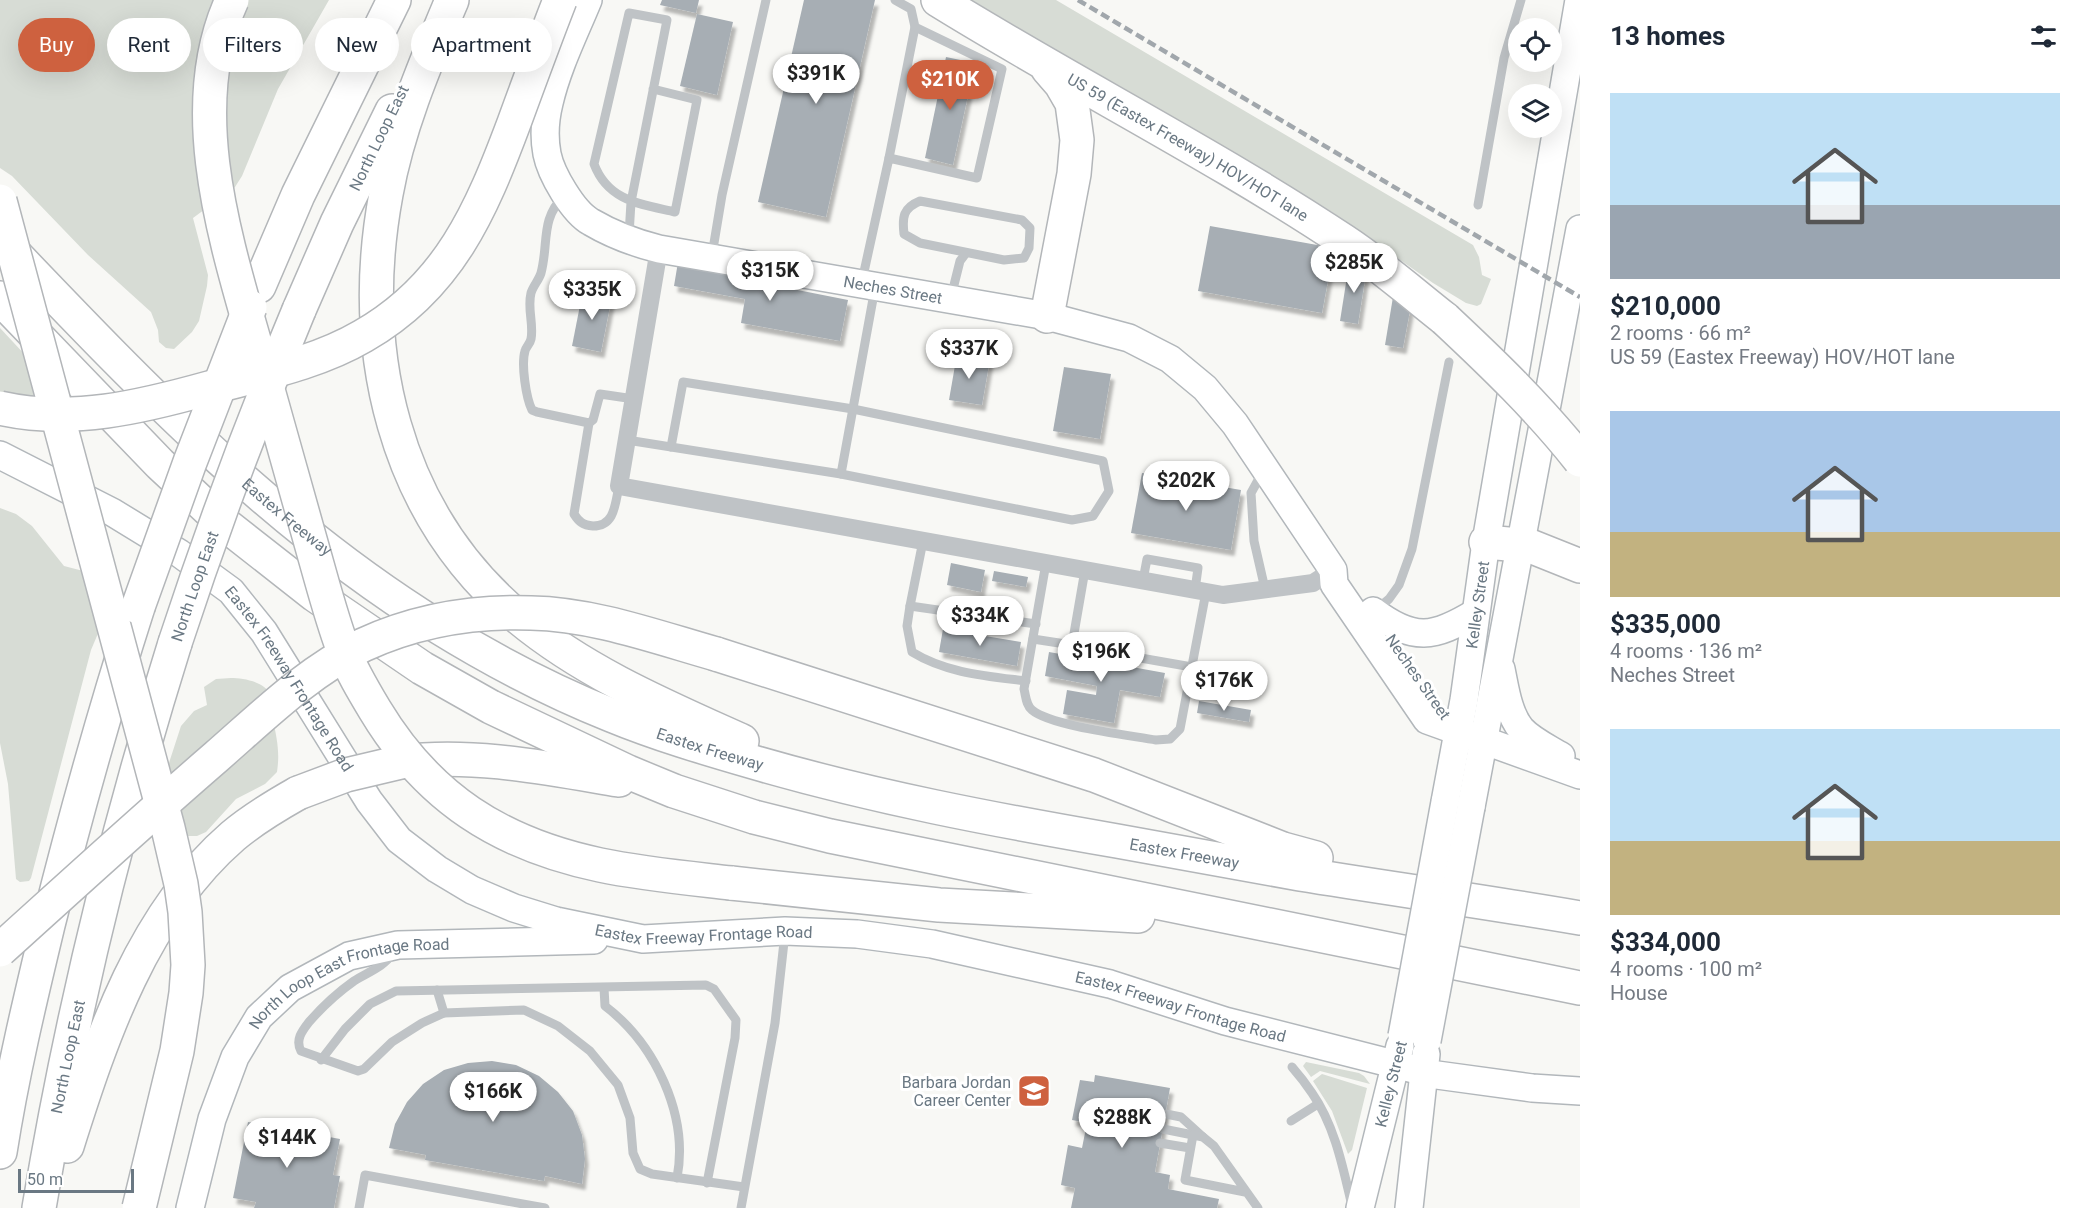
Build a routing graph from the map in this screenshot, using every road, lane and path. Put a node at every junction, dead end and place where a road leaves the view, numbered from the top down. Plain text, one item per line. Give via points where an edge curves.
1 (232, 0) edge
2 (394, 0) edge
3 (451, 0) edge
4 (560, 0) edge
5 (588, 0) edge
6 (766, 0) edge
7 (895, 0) edge
8 (938, 0) edge
9 (1521, 0) edge
10 (1580, 0) edge
11 (915, 27) junction
12 (1040, 61) junction
13 (654, 89) junction
14 (889, 158) junction
15 (566, 195) junction
16 (0, 201) edge
17 (631, 202) junction
18 (1478, 206) dead end
19 (1580, 229) edge
20 (0, 238) edge
21 (628, 241) junction
22 (660, 249) junction
23 (966, 253) junction
24 (711, 258) junction
25 (868, 285) junction
26 (0, 298) edge
27 (950, 299) junction
28 (1047, 316) junction
29 (1449, 362) dead end
30 (634, 399) junction
31 (0, 408) edge
32 (853, 409) junction
33 (589, 423) junction
34 (627, 440) junction
35 (671, 447) junction
36 (0, 455) edge
37 (1580, 460) edge
38 (1264, 468) junction
39 (841, 474) junction
40 (619, 486) junction
41 (923, 541) junction
42 (1486, 542) junction
43 (1520, 545) junction
44 (1046, 563) junction
45 (1580, 566) edge
46 (1085, 570) junction
47 (1333, 570) junction
48 (1264, 589) junction
49 (1201, 591) junction
50 (910, 606) junction
51 (1373, 611) junction
52 (1475, 613) junction
53 (1036, 624) junction
54 (1033, 639) junction
55 (1072, 645) junction
56 (1095, 650) dead end
57 (1112, 653) dead end
58 (1500, 662) junction
59 (1192, 667) junction
60 (1026, 681) junction
61 (1459, 733) junction
62 (1485, 741) junction
63 (1580, 768) edge
64 (1580, 776) edge
65 (674, 791) junction
66 (862, 791) junction
67 (1458, 805) junction
68 (1504, 905) junction
69 (1580, 918) edge
70 (1263, 923) junction
71 (785, 931) junction
72 (643, 939) junction
73 (398, 945) junction
74 (0, 950) edge
75 (604, 988) junction
76 (1580, 988) edge
77 (436, 990) junction
78 (524, 990) junction
79 (524, 1010) junction
80 (444, 1013) junction
81 (1414, 1038) junction
82 (321, 1060) junction
83 (1396, 1063) junction
84 (1292, 1067) dead end
85 (1425, 1072) junction
86 (1580, 1091) edge
87 (1318, 1104) junction
88 (1166, 1114) dead end
89 (1291, 1121) dead end
90 (1163, 1129) dead end
91 (1198, 1136) junction
92 (1160, 1143) dead end
93 (1190, 1148) junction
94 (0, 1152) edge
95 (677, 1178) junction
96 (707, 1183) junction
97 (744, 1187) junction
98 (1245, 1192) junction
99 (39, 1208) edge
100 (48, 1208) edge
101 (139, 1208) edge
102 (190, 1208) edge
103 (359, 1208) edge
104 (545, 1208) edge
105 (741, 1208) edge
106 (1258, 1208) edge
107 (1353, 1208) edge
108 (1360, 1208) edge
109 (1410, 1208) edge

1 - 70 highway, bridge via 214,62 211,95 213,161 230,255 333,622 358,681 381,721 409,758 446,796 489,825 528,843 590,863 633,871 939,905
2 - 94 highway, bridge via 298,195 259,286 138,607 76,812 30,1000
3 - 66 highway via 393,160 377,266 378,335 385,390 418,489 436,522 481,582 552,643 601,673 693,719
3 - 99 highway, North Loop East, bridge via 377,141 299,310 233,474 175,642 98,916 64,1065
4 - 31 highway, bridge via 475,218 432,281 380,325 341,347 300,362 129,408 69,416
5 - 15 main road, Neches Street via 562,62 549,104 546,130 547,154
6 - 24 lane
7 - 11 lane via 911,9
8 - 12 highway, US 59 (Eastex Freeway) HOV/HOT lane
9 - 18 lane via 1504,58
10 - 42 main road, Kelley Street
11 - 14 lane
11 - 14 lane via 1002,69 977,178
12 - 28 highway via 1072,103 1077,127 1074,174
12 - 37 highway, US 59 (Eastex Freeway) HOV/HOT lane, bridge via 1230,169 1347,242 1445,319 1509,380
13 - 17 lane
13 - 17 lane via 697,100 675,212
13 - 17 lane via 668,20 629,13 594,164 599,179
14 - 25 lane
15 - 21 main road, Neches Street via 589,221
15 - 33 lane via 555,205 546,228 541,273 530,299 531,338 525,351 525,378 532,410
16 - 101 highway, bridge via 182,893 188,965 183,1023
17 - 21 lane
19 - 43 main road, Kelley Street
20 - 66 highway, Eastex Freeway via 194,436 312,538 400,602 477,649 609,714 729,755
21 - 22 main road, Neches Street
22 - 24 main road, Neches Street
22 - 30 street
23 - 23 lane via 1004,260 1024,258 1030,228 1022,220 920,201 910,205 903,219 904,234 920,243
23 - 27 lane via 960,261
24 - 25 main road, Neches Street
25 - 27 main road, Neches Street
25 - 32 lane
26 - 65 highway via 190,493 324,601 465,693
27 - 28 main road, Neches Street
28 - 38 main road, Neches Street via 1129,338 1170,359 1206,388
29 - 51 lane via 1412,549 1399,585
30 - 33 lane via 600,394
30 - 34 street
32 - 35 lane via 683,382
32 - 39 lane
32 - 39 lane via 1103,460 1110,491 1093,516 1072,520
33 - 40 lane via 574,514 578,520 585,525 602,526 609,521
34 - 35 lane
34 - 40 street
35 - 39 lane
36 - 72 main road, Eastex Freeway Frontage Road via 112,512 231,591 264,632 369,801 399,840 437,869 514,908
38 - 47 main road, Neches Street
38 - 48 lane via 1251,493 1254,542
40 - 41 street
41 - 44 street
41 - 50 lane
42 - 43 highway
42 - 52 main road, Kelley Street
43 - 45 highway
43 - 58 main road, Kelley Street
44 - 46 street
44 - 53 lane
46 - 49 street
46 - 55 lane
47 - 48 street via 1313,583
47 - 51 main road, Neches Street via 1346,574
47 - 61 main road, Neches Street via 1334,584 1427,720
48 - 49 street via 1223,595
49 - 59 lane
50 - 53 lane
50 - 60 lane via 907,626 912,652 929,662 968,674
51 - 52 main road via 1404,630 1422,633 1453,627
51 - 61 main road, Neches Street via 1437,709
52 - 61 main road, Kelley Street
53 - 54 lane
54 - 55 lane
54 - 60 lane
55 - 56 lane
57 - 59 lane
58 - 62 main road, Kelley Street
58 - 63 main road via 1507,696 1522,729
59 - 60 lane via 1180,729 1170,738 1156,740 1050,720 1027,704
61 - 62 main road
61 - 67 main road, Kelley Street
62 - 64 main road
62 - 67 main road, Kelley Street
65 - 70 highway via 830,836
65 - 100 highway, bridge via 483,760 433,758 346,775 298,793 250,822 191,880 137,963 82,1098
66 - 68 highway, Eastex Freeway via 1058,831
67 - 81 main road, Kelley Street, bridge
68 - 69 highway, Eastex Freeway
68 - 74 highway, bridge via 1283,849 1094,775 716,654 560,615 487,614 437,621 387,635 314,674
70 - 76 highway
71 - 72 main road, Eastex Freeway Frontage Road
71 - 83 main road, Eastex Freeway Frontage Road via 857,934 932,944 1110,984 1246,1027
71 - 97 lane via 775,1023
72 - 73 main road, North Loop East Frontage Road
73 - 82 lane via 387,961 328,1000 301,1032 301,1051
73 - 102 main road, North Loop East Frontage Road via 349,956 322,970 290,988 260,1017 235,1057 224,1085
75 - 78 lane
75 - 95 lane via 605,1006 646,1050 667,1088 678,1140
75 - 96 lane via 706,985 736,1020
77 - 78 lane
77 - 80 lane
77 - 82 lane via 396,992 370,1004
78 - 79 lane
79 - 80 lane
79 - 95 lane via 558,1026 590,1052 618,1085 630,1118 633,1153 640,1169
80 - 82 lane via 392,1042 364,1069 358,1071
81 - 83 main road, Kelley Street
81 - 85 main road, Kelley Street
83 - 85 main road, Eastex Freeway Frontage Road
83 - 108 main road, Kelley Street
84 - 87 lane
85 - 86 main road, Eastex Freeway Frontage Road via 1488,1083
85 - 109 main road, Kelley Street
87 - 89 lane
87 - 107 lane via 1335,1142
88 - 91 lane via 1181,1117
90 - 91 lane
91 - 93 lane
91 - 98 lane via 1214,1146
92 - 93 lane
93 - 98 lane via 1185,1180
95 - 96 lane
96 - 97 lane
97 - 105 lane
98 - 106 lane
103 - 104 lane via 365,1175

